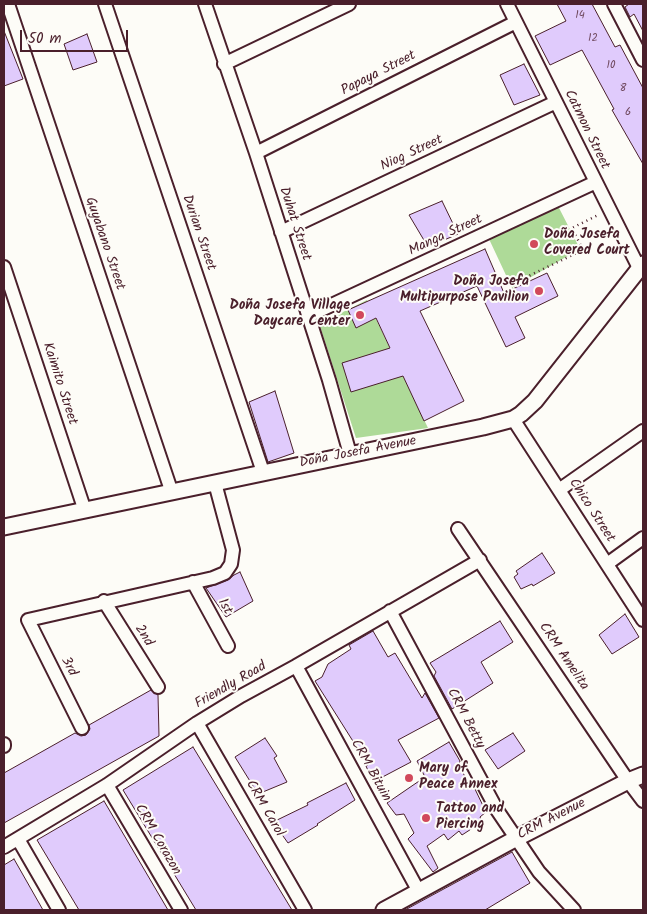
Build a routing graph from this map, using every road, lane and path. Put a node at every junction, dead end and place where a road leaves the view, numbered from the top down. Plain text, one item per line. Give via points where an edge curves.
1 (8, 4) edge
2 (105, 4) edge
3 (205, 4) edge
4 (349, 4) edge
5 (507, 4) edge
6 (614, 4) edge
7 (516, 22) junction
8 (643, 60) edge
9 (224, 64) junction
10 (556, 102) junction
11 (256, 153) junction
12 (596, 182) junction
13 (609, 209) junction
14 (281, 232) junction
15 (641, 266) edge
16 (4, 267) edge
17 (516, 282) dead end
18 (308, 316) junction
19 (513, 419) junction
20 (643, 430) edge
21 (350, 454) junction
22 (263, 472) junction
23 (216, 483) junction
24 (559, 490) junction
25 (172, 493) junction
26 (85, 511) junction
27 (4, 527) edge
28 (458, 530) dead end
29 (643, 538) edge
30 (480, 560) junction
31 (607, 564) junction
32 (193, 582) junction
33 (104, 601) junction
34 (390, 611) junction
35 (643, 620) edge
36 (228, 646) dead end
37 (296, 666) junction
38 (158, 687) dead end
39 (197, 723) junction
40 (82, 728) dead end
41 (643, 775) edge
42 (628, 781) junction
43 (107, 785) junction
44 (643, 801) edge
45 (18, 839) junction
46 (515, 839) junction
47 (4, 847) edge
48 (418, 890) junction
49 (59, 910) edge
50 (180, 910) edge
51 (305, 910) edge
52 (384, 910) edge
53 (574, 910) edge

1 - 25 street, Guyabano Street
2 - 22 street, Durian Street
3 - 9 street, Duhat Street
4 - 9 street
5 - 7 street, Catmon Street
6 - 8 street
7 - 10 street, Catmon Street
7 - 11 street, Papaya Street
9 - 11 street, Duhat Street
10 - 12 street, Catmon Street
10 - 14 street, Niog Street
11 - 14 street, Duhat Street
12 - 13 street, Catmon Street
12 - 18 street, Manga Street
13 - 15 street, Catmon Street
13 - 17 path via 572,228 583,250
14 - 18 street, Duhat Street
15 - 19 street, Doña Josefa Avenue via 535,401
16 - 26 street, Kaimito Street
18 - 21 street, Duhat Street
19 - 21 street, Doña Josefa Avenue
19 - 24 street, Chico Street
20 - 24 street
21 - 22 street, Doña Josefa Avenue
22 - 23 street, Doña Josefa Avenue
23 - 25 street, Doña Josefa Avenue
23 - 32 street via 233,550 231,564 225,573
24 - 31 street, Chico Street
25 - 26 street, Doña Josefa Avenue
26 - 27 street, Doña Josefa Avenue
28 - 30 street, CRM Amelita
29 - 31 street
30 - 34 street, Friendly Road
30 - 42 street, CRM Amelita
31 - 35 street, Chico Street
32 - 33 street
32 - 36 street, 1st
33 - 38 street, 2nd
33 - 40 street, 3rd via 28,620
34 - 37 street, Friendly Road
34 - 46 street, CRM Betty
37 - 39 street, Friendly Road
37 - 48 street, CRM Bituin
39 - 43 street, Friendly Road
39 - 51 street, CRM Carol
41 - 42 street, CRM Avenue
42 - 44 street, CRM Amelita
42 - 46 street, CRM Avenue
43 - 45 street, Friendly Road
43 - 50 street, CRM Corazon
45 - 47 street, Friendly Road
45 - 49 street
46 - 48 street, CRM Avenue
46 - 53 street, CRM Betty via 539,872
48 - 52 street, CRM Avenue

